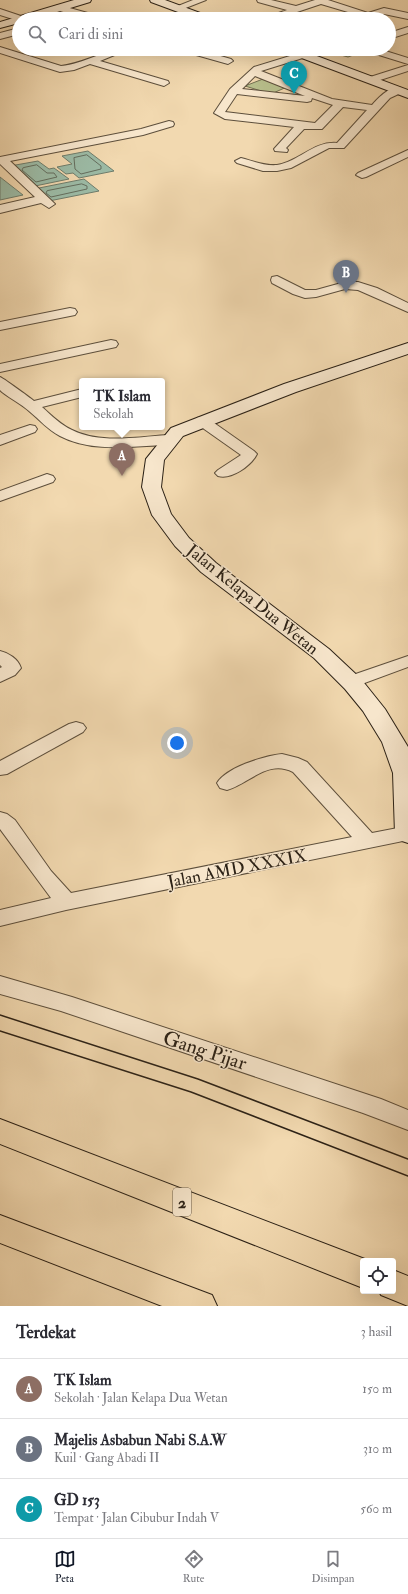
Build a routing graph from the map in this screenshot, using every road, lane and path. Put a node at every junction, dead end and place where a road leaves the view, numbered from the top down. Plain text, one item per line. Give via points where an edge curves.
1 (86, 0) edge
2 (155, 0) edge
3 (202, 0) edge
4 (261, 0) edge
5 (322, 1) edge
6 (380, 3) dead end
7 (178, 8) junction
8 (295, 9) junction
9 (408, 10) edge
10 (0, 12) edge
11 (63, 12) edge
12 (189, 12) edge
13 (287, 12) edge
14 (357, 12) edge
15 (396, 13) edge
16 (408, 16) edge
17 (12, 19) edge
18 (12, 24) edge
19 (0, 25) edge
20 (12, 28) edge
21 (408, 30) edge
22 (396, 34) edge
23 (0, 36) edge
24 (0, 50) edge
25 (12, 54) edge
26 (18, 56) edge
27 (101, 56) edge
28 (210, 56) edge
29 (298, 56) edge
30 (305, 56) edge
31 (392, 56) edge
32 (90, 61) junction
33 (228, 61) dead end
34 (408, 61) edge
35 (408, 68) edge
36 (254, 72) junction
37 (371, 80) junction
38 (164, 83) dead end
39 (234, 91) junction
40 (404, 92) edge
41 (335, 103) junction
42 (374, 108) junction
43 (169, 124) dead end
44 (301, 126) junction
45 (283, 150) dead end
46 (408, 153) edge
47 (1, 160) edge
48 (241, 161) dead end
49 (362, 175) dead end
50 (0, 209) edge
51 (277, 280) dead end
52 (408, 308) edge
53 (70, 312) dead end
54 (0, 326) edge
55 (111, 344) dead end
56 (408, 348) edge
57 (0, 368) edge
58 (0, 382) edge
59 (79, 394) edge
60 (32, 406) junction
61 (202, 421) junction
62 (30, 429) dead end
63 (0, 440) edge
64 (167, 440) junction
65 (223, 473) dead end
66 (47, 480) dead end
67 (0, 496) edge
68 (0, 656) edge
69 (408, 661) edge
70 (0, 676) edge
71 (350, 682) junction
72 (76, 728) dead end
73 (0, 769) edge
74 (407, 782) edge
75 (227, 783) dead end
76 (3, 824) edge
77 (408, 833) edge
78 (368, 842) junction
79 (66, 902) junction
80 (0, 918) edge
81 (0, 985) edge
82 (408, 1120) edge
83 (0, 1131) edge
84 (0, 1229) edge
85 (360, 1272) edge
86 (396, 1286) edge
87 (408, 1291) edge
88 (200, 1306) edge

1 - 11 street
2 - 7 street
3 - 7 street
4 - 8 street
5 - 8 street
5 - 14 street
6 - 9 street
7 - 12 street
8 - 13 street
10 - 17 street
15 - 16 street
18 - 19 street
20 - 23 street
21 - 22 street
24 - 25 street
26 - 32 street via 57,69 71,68
27 - 32 street
28 - 33 street
29 - 36 street via 263,66
30 - 37 street
31 - 34 street
32 - 38 street
35 - 37 street
36 - 39 street
36 - 41 street
37 - 40 street
39 - 41 street
39 - 44 street via 219,112 225,116
40 - 42 street via 386,96
41 - 42 street
41 - 44 street via 320,126
42 - 48 street via 340,146 328,145 282,167 263,168
43 - 47 street via 143,132
44 - 45 street via 279,148
46 - 49 street
47 - 50 street via 45,201
51 - 52 street via 306,294 337,286 356,286 370,289
53 - 54 street via 29,318
55 - 57 street
56 - 61 street, Jalan Kelapa Dua Wetan
58 - 60 street
59 - 60 street
60 - 64 street via 60,430 79,439 94,442
61 - 64 street, Jalan Kelapa Dua Wetan via 177,432
61 - 65 street via 249,454 246,460
62 - 63 street
64 - 71 street, Jalan Kelapa Dua Wetan via 154,463 151,487 159,511 176,536 198,559 232,587 289,627
66 - 67 street
68 - 70 street via 12,668
69 - 71 street
71 - 74 street, Jalan Kelapa Dua Wetan via 371,705 386,727 401,760
72 - 73 street
74 - 77 street, Jalan Kelapa Dua Wetan
75 - 78 street via 263,764 284,760 293,762
76 - 79 street
77 - 78 street, Jalan AMD XXXIX
78 - 79 street, Jalan AMD XXXIX
79 - 80 street, Jalan AMD XXXIX
81 - 82 street, Gang Pijar via 64,1003
83 - 85 highway, 2
84 - 88 highway
86 - 87 highway

